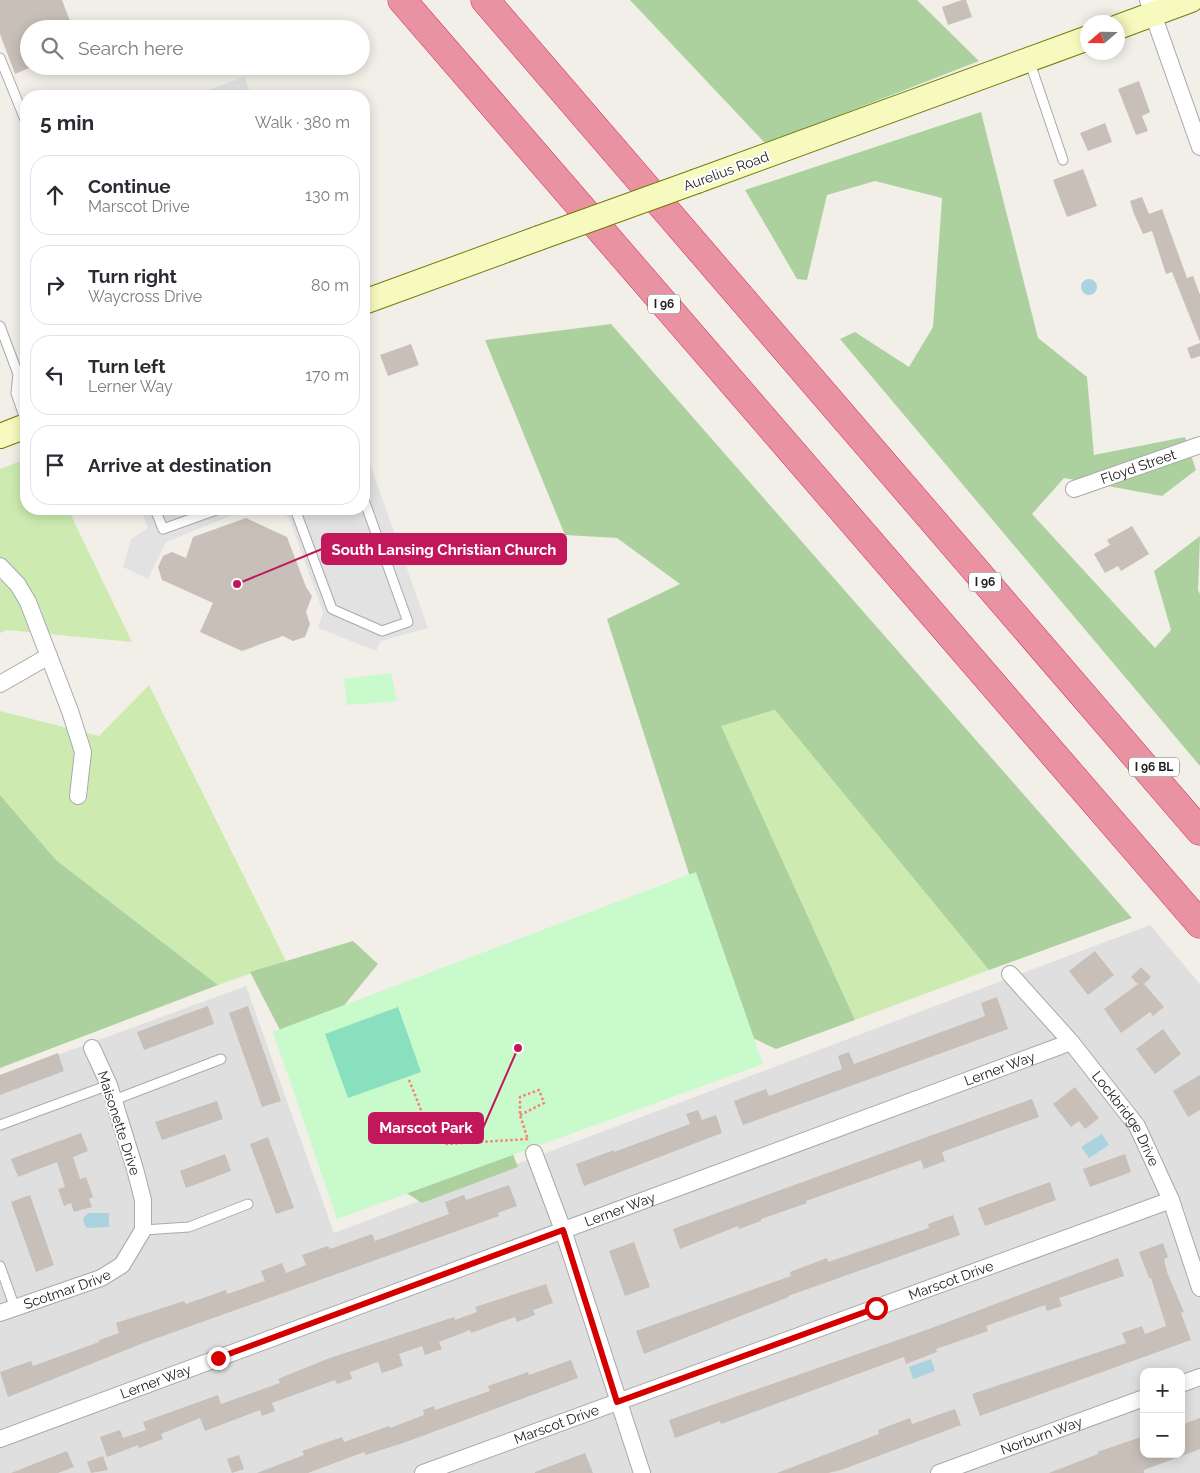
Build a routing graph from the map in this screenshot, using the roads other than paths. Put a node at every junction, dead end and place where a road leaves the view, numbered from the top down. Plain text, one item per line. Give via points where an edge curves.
1 (402, 0) edge
2 (485, 0) edge
3 (1191, 0) edge
4 (1150, 7) edge
5 (1125, 23) edge
6 (1080, 41) edge
7 (0, 58) edge
8 (1029, 60) junction
9 (20, 107) edge
10 (1200, 147) edge
11 (1063, 160) dead end
12 (370, 300) edge
13 (0, 326) edge
14 (20, 405) edge
15 (20, 427) edge
16 (0, 436) edge
17 (1200, 445) edge
18 (1074, 489) dead end
19 (157, 515) edge
20 (202, 515) edge
21 (296, 515) edge
22 (369, 515) edge
23 (0, 566) edge
24 (49, 656) junction
25 (0, 684) edge
26 (1109, 726) junction
27 (78, 796) dead end
28 (1200, 808) edge
29 (1200, 831) edge
30 (1155, 872) junction
31 (1200, 924) edge
32 (1200, 931) edge
33 (1010, 974) dead end
34 (1071, 1042) junction
35 (92, 1048) dead end
36 (221, 1059) dead end
37 (111, 1092) junction
38 (0, 1124) edge
39 (531, 1146) road end
40 (1171, 1200) junction
41 (248, 1204) dead end
42 (143, 1230) junction
43 (563, 1230) junction
44 (0, 1266) edge
45 (1200, 1288) edge
46 (7, 1310) edge
47 (1200, 1377) edge
48 (1185, 1383) edge
49 (1140, 1399) edge
50 (617, 1402) junction
51 (0, 1439) edge
52 (423, 1473) edge
53 (642, 1473) edge
54 (939, 1473) edge

1 - 30 highway, I 96
2 - 26 highway, I 96
3 - 4 street
4 - 5 street
4 - 10 street
6 - 8 street, Aurelius Road
7 - 9 lane
8 - 11 lane
8 - 12 street, Aurelius Road, bridge
13 - 14 lane via 18,374 16,393
15 - 16 street
17 - 18 street, Floyd Street
19 - 20 lane via 163,529
21 - 22 lane via 332,609 382,631 408,622
23 - 24 street via 18,585 28,602
24 - 25 street
24 - 27 street via 83,752
26 - 28 highway, I 96 BL
26 - 29 highway, I 96
30 - 31 highway, I 96
30 - 32 highway
33 - 34 street, Lockbridge Drive
34 - 40 street, Lockbridge Drive via 1137,1126
34 - 43 street, Lerner Way
35 - 37 street, Maisonette Drive
36 - 37 lane
37 - 38 lane
37 - 42 street, Maisonette Drive via 143,1200
39 - 43 street
40 - 45 street, Lockbridge Drive
40 - 50 street, Marscot Drive
41 - 42 lane via 189,1227
42 - 46 street, Scotmar Drive via 122,1265 101,1278
43 - 50 street
43 - 51 street, Lerner Way
44 - 46 lane
47 - 48 street
49 - 54 street, Norburn Way
50 - 52 street, Marscot Drive
50 - 53 street

